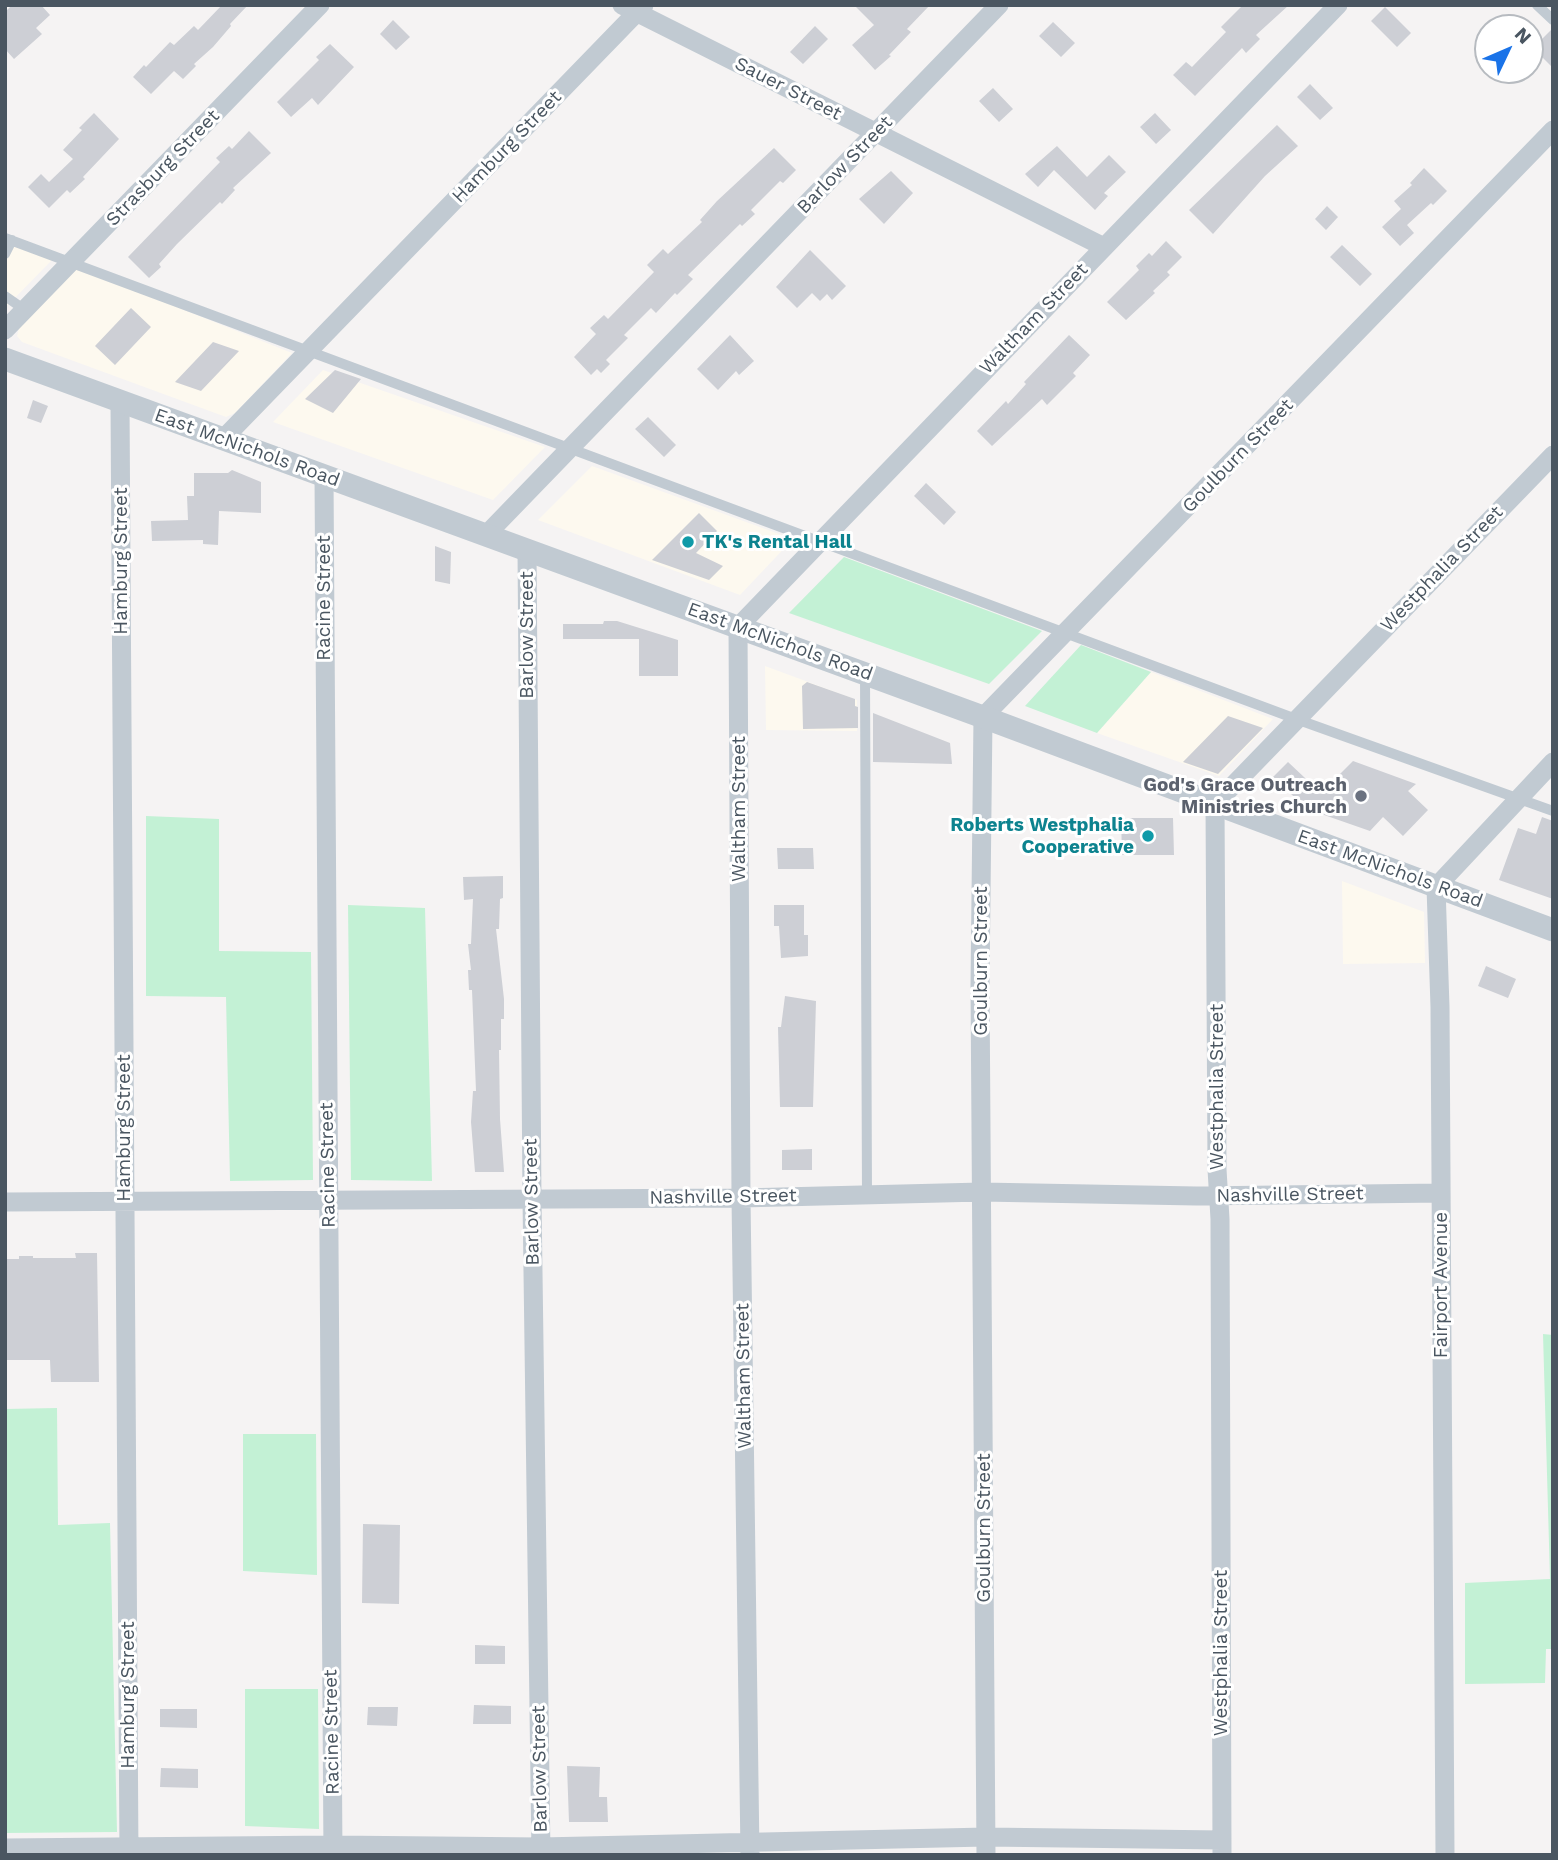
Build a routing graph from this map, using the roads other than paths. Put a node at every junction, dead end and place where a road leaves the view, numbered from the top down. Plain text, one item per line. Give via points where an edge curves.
1 (320, 5) edge
2 (999, 5) edge
3 (1338, 5) edge
4 (1537, 5) edge
5 (634, 8) edge
6 (1553, 20) edge
7 (1553, 130) edge
8 (876, 133) junction
9 (8, 239) edge
10 (1104, 247) junction
11 (5, 254) edge
12 (71, 262) junction
13 (5, 296) edge
14 (25, 310) junction
15 (5, 330) edge
16 (309, 351) junction
17 (5, 359) edge
18 (120, 401) junction
19 (223, 439) junction
20 (570, 449) junction
21 (1553, 455) edge
22 (324, 476) junction
23 (486, 535) junction
24 (821, 541) junction
25 (527, 550) junction
26 (738, 627) junction
27 (1067, 633) junction
28 (865, 674) junction
29 (983, 717) junction
30 (1296, 719) junction
31 (1553, 762) edge
32 (1519, 797) junction
33 (1215, 804) junction
34 (1553, 811) edge
35 (1436, 887) junction
36 (1553, 930) edge
37 (982, 1192) junction
38 (1441, 1194) junction
39 (867, 1195) junction
40 (1218, 1195) junction
41 (741, 1198) junction
42 (532, 1199) junction
43 (328, 1200) junction
44 (5, 1202) edge
45 (125, 1202) junction
46 (986, 1846) edge
47 (5, 1847) edge
48 (1222, 1847) edge
49 (750, 1848) edge
50 (333, 1850) edge
51 (129, 1851) edge
52 (541, 1851) edge
53 (1444, 1855) edge

1 - 12 street, Strasburg Street
2 - 8 street, Barlow Street
3 - 10 street, Waltham Street
4 - 6 lane
5 - 8 street, Sauer Street
5 - 16 street, Hamburg Street
7 - 27 street, Goulburn Street
8 - 10 street, Sauer Street
8 - 20 street, Barlow Street
9 - 11 lane
9 - 12 lane
10 - 24 street, Waltham Street
12 - 14 street, Strasburg Street
12 - 16 lane
13 - 14 lane
14 - 15 street, Strasburg Street
16 - 19 street, Hamburg Street
16 - 20 lane
17 - 18 street, East McNichols Road
18 - 19 street, East McNichols Road
18 - 45 street, Hamburg Street
19 - 22 street, East McNichols Road
20 - 23 street, Barlow Street
20 - 24 lane
21 - 30 street, Westphalia Street
22 - 23 street, East McNichols Road
22 - 43 street, Racine Street
23 - 25 street, East McNichols Road
24 - 26 street, Waltham Street
24 - 27 lane
25 - 26 street, East McNichols Road
25 - 42 street, Barlow Street
26 - 28 street, East McNichols Road
26 - 41 street, Waltham Street
27 - 29 street, Goulburn Street
27 - 30 lane
28 - 29 street, East McNichols Road
28 - 39 lane
29 - 33 street, East McNichols Road
29 - 37 street, Goulburn Street
30 - 32 lane
30 - 33 street, Westphalia Street
31 - 32 street
32 - 34 lane
32 - 35 street
33 - 35 street, East McNichols Road
33 - 40 street, Westphalia Street
35 - 36 street, East McNichols Road
35 - 38 street, Fairport Avenue
37 - 39 street, Nashville Street
37 - 40 street, Nashville Street
37 - 46 street, Goulburn Street
38 - 40 street, Nashville Street
38 - 53 street, Fairport Avenue
39 - 41 street, Nashville Street
40 - 48 street, Westphalia Street
41 - 42 street, Nashville Street
41 - 49 street, Waltham Street
42 - 43 street, Nashville Street
42 - 52 street, Barlow Street
43 - 45 street, Nashville Street
43 - 50 street, Racine Street
44 - 45 street, Nashville Street
45 - 51 street, Hamburg Street
46 - 48 street
46 - 49 street
47 - 51 street
49 - 52 street
50 - 51 street
50 - 52 street

